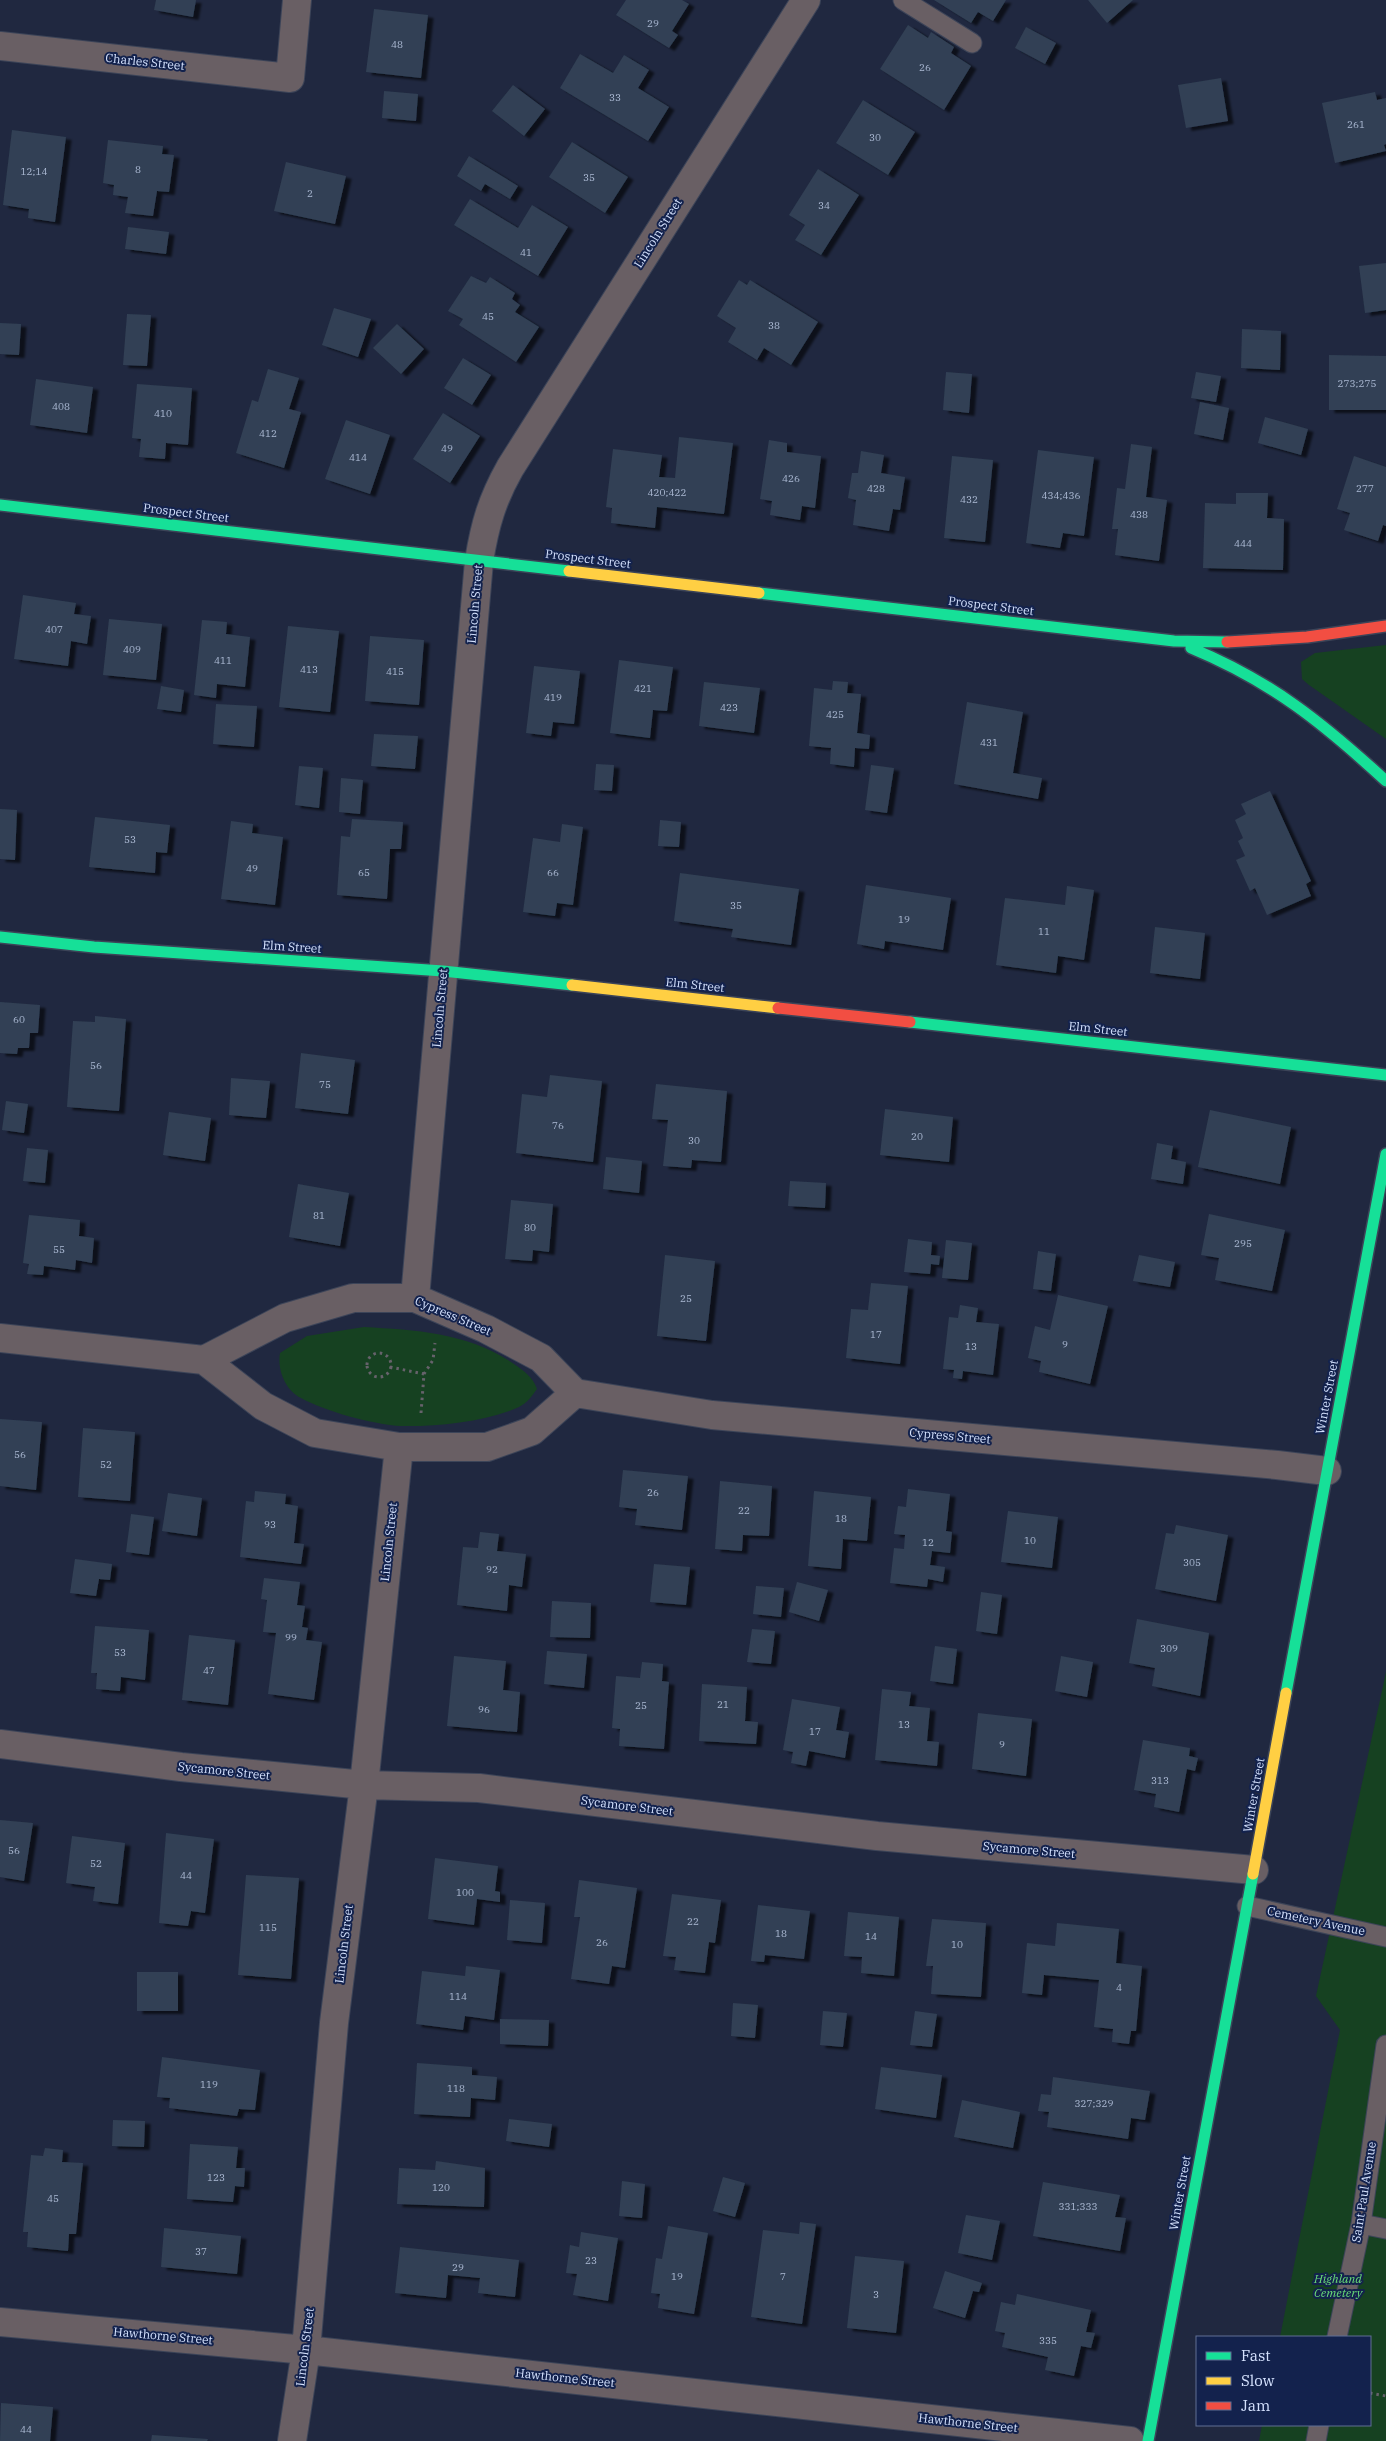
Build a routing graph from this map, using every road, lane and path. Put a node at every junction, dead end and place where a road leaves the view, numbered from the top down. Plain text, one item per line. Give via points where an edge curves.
1 (298, 0) edge
2 (806, 0) edge
3 (903, 0) edge
4 (972, 44) dead end
5 (0, 46) edge
6 (0, 505) edge
7 (479, 561) junction
8 (1386, 626) edge
9 (1174, 641) junction
10 (1386, 781) edge
11 (0, 937) edge
12 (443, 971) junction
13 (1386, 1075) edge
14 (1386, 1154) edge
15 (415, 1298) junction
16 (0, 1338) edge
17 (435, 1341) dead end
18 (204, 1360) junction
19 (390, 1367) junction
20 (424, 1374) junction
21 (575, 1392) junction
22 (421, 1417) dead end
23 (399, 1447) junction
24 (1326, 1471) junction
25 (0, 1744) edge
26 (364, 1785) junction
27 (1254, 1870) junction
28 (1247, 1906) junction
29 (1386, 1937) edge
30 (1386, 2046) edge
31 (1361, 2224) junction
32 (1386, 2229) edge
33 (0, 2322) edge
34 (1337, 2336) edge
35 (306, 2350) junction
36 (1371, 2393) edge
37 (1386, 2396) edge
38 (1319, 2426) edge
39 (292, 2441) edge
40 (1130, 2441) edge
41 (1148, 2441) edge
42 (1316, 2441) edge

1 - 5 street, Charles Street via 290,78
2 - 7 street, Lincoln Street via 510,468 495,495 485,524
3 - 4 lane
6 - 7 street, Prospect Street
7 - 9 street, Prospect Street
7 - 12 street, Lincoln Street
8 - 9 street, Prospect Street via 1347,633 1234,643
9 - 10 street, Prospect Street via 1230,664 1277,691 1331,731
11 - 12 street, Elm Street via 94,947
12 - 13 street, Elm Street
12 - 15 street, Lincoln Street
14 - 24 street, Winter Street
15 - 18 street, Cypress Street via 353,1298 285,1318
15 - 21 street, Cypress Street via 486,1329 541,1358
16 - 18 street
17 - 20 path via 432,1360
18 - 23 street via 263,1406 315,1433
19 - 19 path via 390,1360 380,1353 368,1359 368,1371 372,1375 384,1376
19 - 20 path
20 - 22 path
21 - 23 street via 532,1431 487,1447
21 - 24 street, Cypress Street via 712,1415
23 - 26 street, Lincoln Street
24 - 27 street, Winter Street
25 - 26 street, Sycamore Street via 181,1767
26 - 27 street, Sycamore Street via 479,1788 876,1836
26 - 35 street, Lincoln Street via 334,2023
27 - 28 street, Winter Street
28 - 29 lane, Cemetery Avenue
28 - 41 street, Winter Street
30 - 31 lane, Saint Paul Avenue
31 - 32 lane
31 - 34 lane, Saint Paul Avenue
33 - 35 street, Hawthorne Street
35 - 39 street, Lincoln Street
35 - 40 street, Hawthorne Street
36 - 37 path
38 - 42 lane

